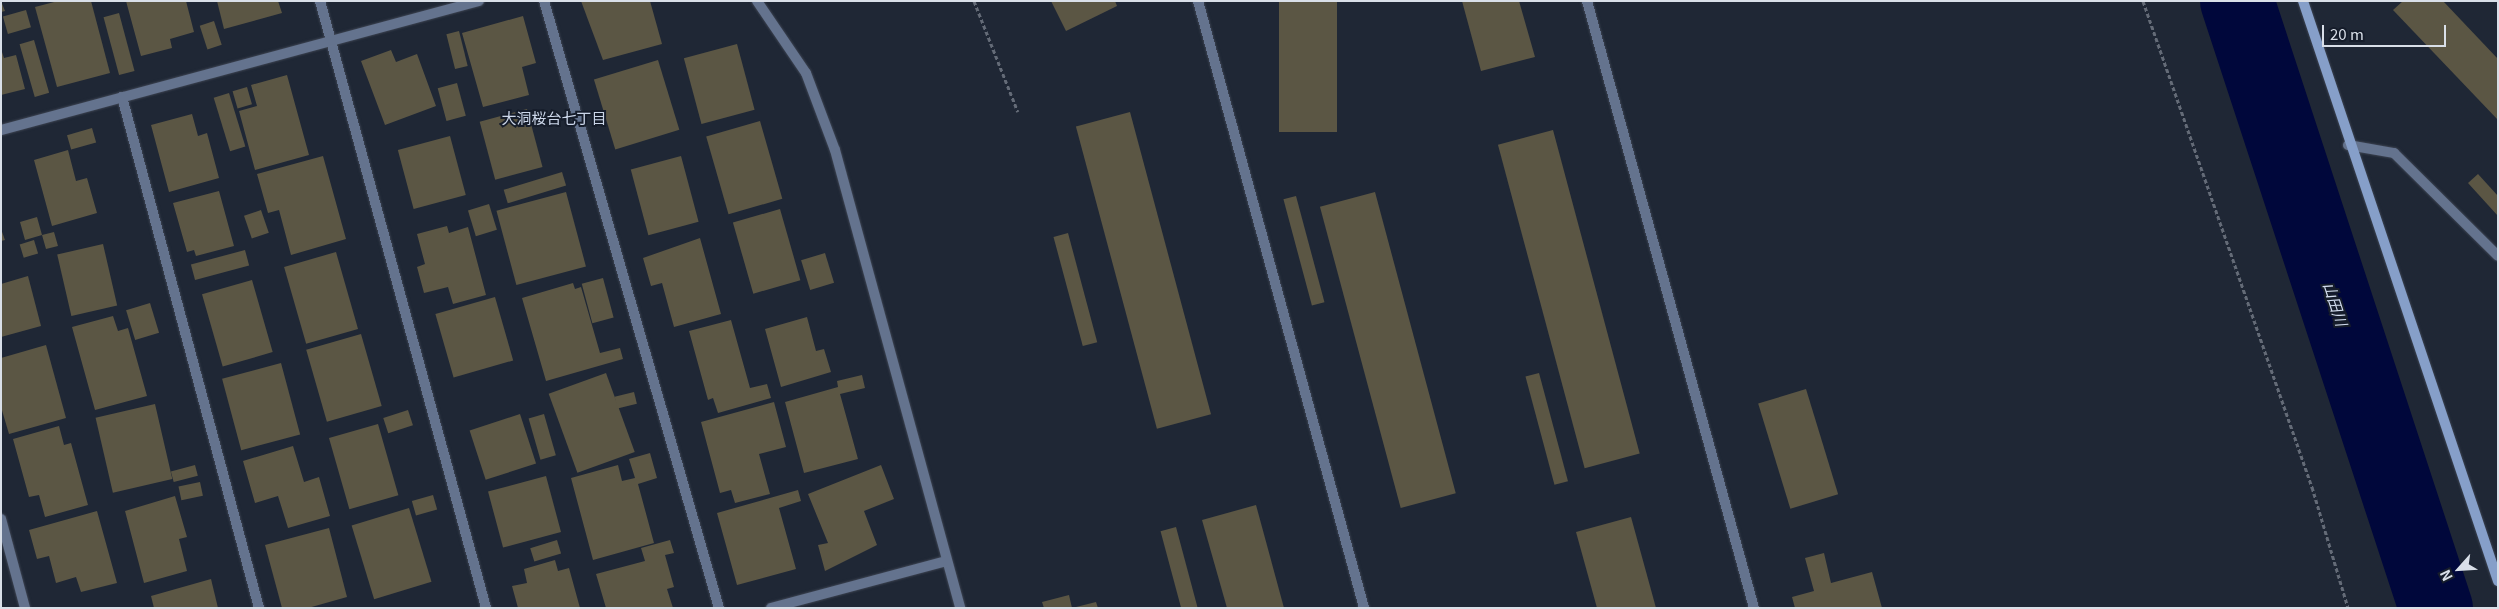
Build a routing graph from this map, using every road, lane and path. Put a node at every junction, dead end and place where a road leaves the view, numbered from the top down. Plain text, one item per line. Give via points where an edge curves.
1 (320, 1) edge
2 (479, 1) edge
3 (544, 1) edge
4 (757, 1) edge
5 (974, 1) edge
6 (1198, 1) edge
7 (1587, 1) edge
8 (2143, 1) edge
9 (2304, 1) edge
10 (331, 41) junction
11 (122, 97) junction
12 (1018, 112) dead end
13 (1, 130) edge
14 (2348, 145) junction
15 (2498, 256) edge
16 (1, 519) edge
17 (947, 561) junction
18 (2498, 581) edge
19 (26, 608) edge
20 (259, 608) edge
21 (486, 608) edge
22 (719, 608) edge
23 (771, 608) edge
24 (960, 608) edge
25 (1364, 608) edge
26 (1754, 608) edge
27 (2348, 608) edge

1 - 10 street
2 - 10 street
3 - 22 street
4 - 17 street via 806,73 835,150
5 - 12 path
6 - 25 street
7 - 26 street
8 - 27 path via 2312,487
9 - 14 street
10 - 11 street
10 - 21 street
11 - 13 street
11 - 20 street
14 - 15 street via 2394,153
14 - 18 street
16 - 19 street
17 - 23 street
17 - 24 street

